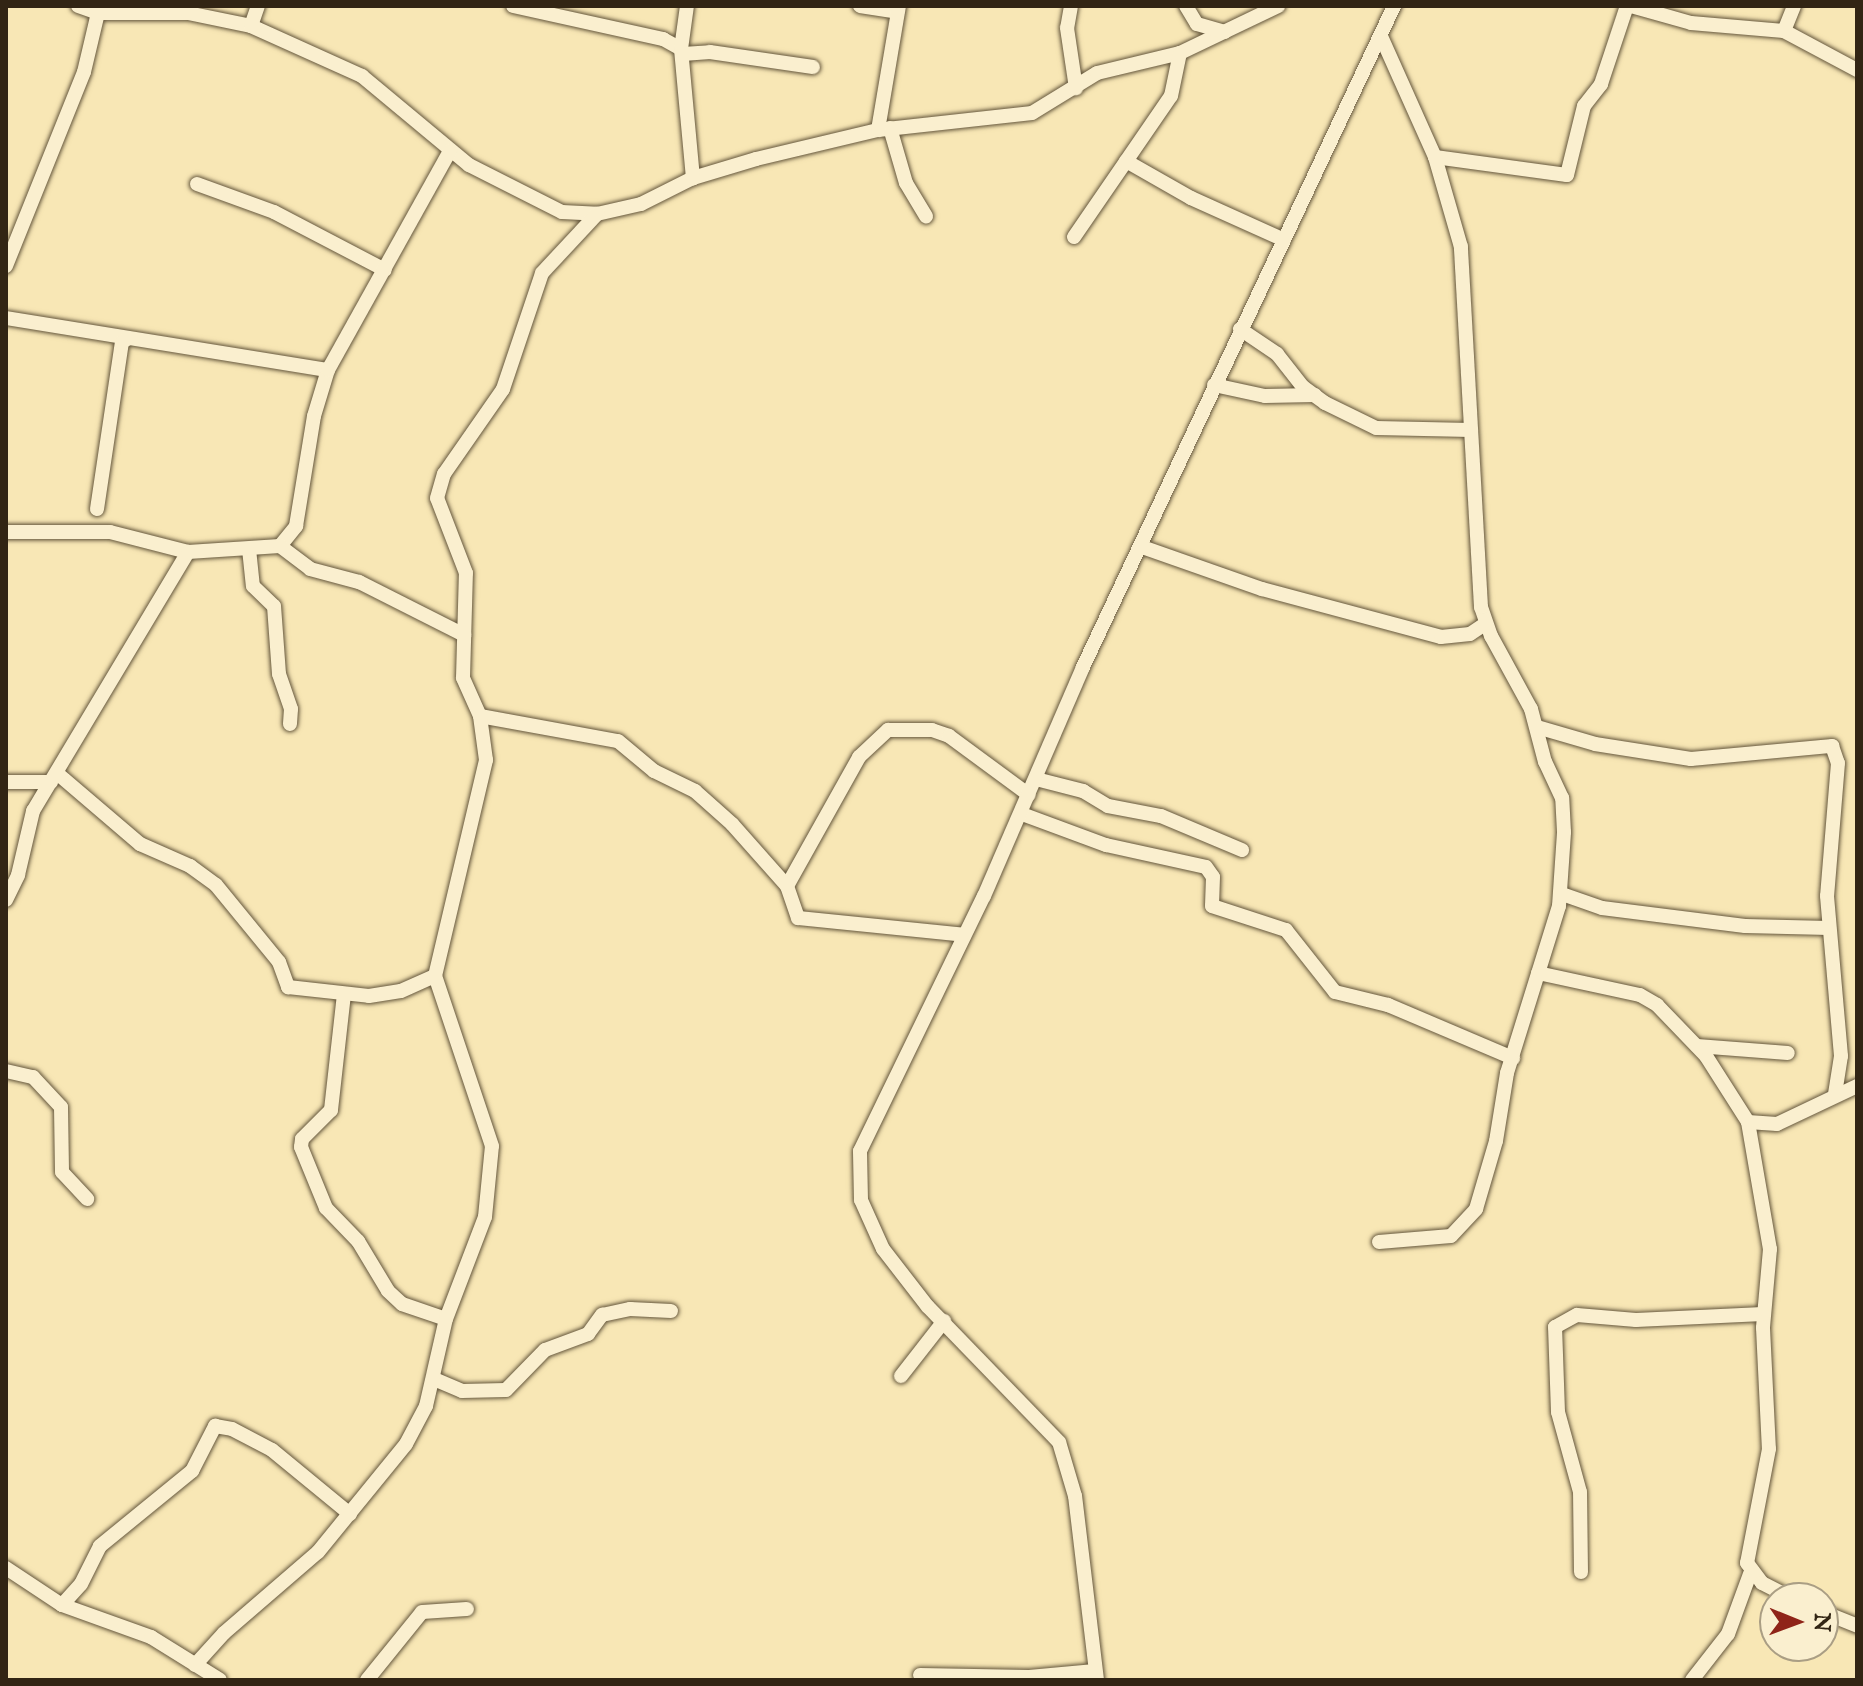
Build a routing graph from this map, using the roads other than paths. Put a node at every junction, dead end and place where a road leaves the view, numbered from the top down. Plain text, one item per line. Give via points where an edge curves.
1 (78, 6) edge
2 (258, 6) edge
3 (513, 6) edge
4 (687, 6) edge
5 (860, 6) edge
6 (1071, 6) edge
7 (1186, 6) edge
8 (1278, 6) edge
9 (1394, 6) edge
10 (1629, 6) edge
11 (1794, 6) edge
12 (899, 9) edge
13 (98, 13) junction
14 (251, 26) junction
15 (1784, 31) junction
16 (1225, 32) junction
17 (1381, 36) junction
18 (682, 52) junction
19 (1180, 53) junction
20 (813, 67) dead end
21 (1857, 70) edge
22 (1076, 88) junction
23 (884, 129) junction
24 (450, 151) junction
25 (1435, 157) junction
26 (1126, 161) junction
27 (693, 178) junction
28 (197, 184) dead end
29 (597, 214) junction
30 (926, 216) dead end
31 (1074, 237) dead end
32 (1284, 240) junction
33 (6, 266) edge
34 (385, 270) junction
35 (6, 318) edge
36 (1240, 329) junction
37 (127, 339) junction
38 (328, 370) junction
39 (1214, 385) junction
40 (1315, 395) junction
41 (1471, 430) junction
42 (97, 509) dead end
43 (6, 532) edge
44 (280, 546) junction
45 (1142, 547) junction
46 (249, 549) junction
47 (188, 552) junction
48 (1485, 624) junction
49 (464, 635) junction
50 (480, 716) junction
51 (290, 724) dead end
52 (1537, 727) junction
53 (54, 778) junction
54 (1036, 779) junction
55 (6, 782) edge
56 (1029, 795) junction
57 (1022, 814) junction
58 (1242, 850) dead end
59 (787, 886) junction
60 (1562, 894) junction
61 (6, 900) edge
62 (1829, 928) junction
63 (964, 935) junction
64 (1538, 973) junction
65 (435, 976) junction
66 (344, 994) junction
67 (1697, 1046) junction
68 (1788, 1053) dead end
69 (1513, 1058) junction
70 (6, 1071) edge
71 (1857, 1086) edge
72 (1835, 1094) junction
73 (1748, 1122) junction
74 (87, 1199) dead end
75 (1379, 1242) dead end
76 (671, 1311) dead end
77 (1763, 1314) junction
78 (446, 1319) junction
79 (944, 1321) junction
80 (901, 1376) dead end
81 (434, 1379) junction
82 (350, 1514) junction
83 (6, 1568) edge
84 (1581, 1572) dead end
85 (1750, 1574) junction
86 (1764, 1582) edge
87 (62, 1605) junction
88 (467, 1609) dead end
89 (195, 1665) junction
90 (920, 1675) dead end
91 (1096, 1675) edge
92 (220, 1680) edge
93 (367, 1680) edge
94 (1692, 1680) edge

1 - 13 street
2 - 14 street
3 - 18 street via 663,39
4 - 18 street
5 - 12 street
6 - 22 street via 1067,28
7 - 16 street via 1197,24
8 - 16 street
9 - 17 street
10 - 15 street via 1691,23
10 - 25 street via 1601,84 1584,106 1567,175
11 - 15 street
12 - 23 street
13 - 14 street via 188,13
13 - 33 street via 84,72
14 - 24 street via 362,76
15 - 21 street
16 - 19 street
17 - 25 street
17 - 32 street
18 - 20 street
18 - 27 street
19 - 22 street via 1112,67
19 - 26 street via 1171,96
22 - 23 street via 1032,113
23 - 27 street
23 - 30 street
24 - 29 street via 562,212
24 - 34 street
25 - 41 street via 1466,281
26 - 31 street
26 - 32 street via 1191,198
27 - 29 street via 641,204
28 - 34 street via 274,212
29 - 49 street via 542,273 503,389 439,484 439,509 466,573
32 - 36 street
34 - 38 street
35 - 37 street
36 - 39 street
36 - 40 street via 1277,354
37 - 38 street
37 - 42 street
38 - 44 street via 314,416 296,526
39 - 40 street via 1265,396
39 - 45 street
40 - 41 street via 1376,428
41 - 48 street
43 - 47 street via 110,532
44 - 46 street
44 - 49 street via 310,569 359,582
45 - 48 street via 1262,589 1441,637 1470,634
45 - 54 street
46 - 47 street
46 - 51 street via 253,586 274,606 279,674 291,709
47 - 53 street
48 - 52 street
49 - 50 street via 463,678
50 - 59 street via 618,741 654,771 695,791
50 - 65 street via 486,760
52 - 60 street via 1545,762 1562,798
52 - 62 street via 1595,744 1691,759 1832,746 1838,763
53 - 55 street
53 - 61 street via 33,811 18,875
53 - 66 street via 140,844 183,862 216,885 279,962 288,987
54 - 56 street
54 - 58 street via 1083,791 1108,806 1161,816
56 - 57 street
56 - 59 street via 949,736 932,730 888,730 859,757
57 - 63 street
57 - 69 street via 1106,845 1206,867 1213,877 1212,906 1286,930 1335,992 1388,1005
59 - 63 street via 794,911 806,920
60 - 62 street via 1602,908 1745,926
60 - 64 street
62 - 72 street via 1841,1056
63 - 79 street via 863,1139 859,1161 861,1200 876,1236
64 - 67 street via 1640,995
64 - 69 street
65 - 66 street via 391,994
65 - 78 street via 492,1157 488,1209
66 - 78 street via 331,1110 302,1139 301,1147 326,1208 363,1248 388,1291 402,1304
67 - 68 street
67 - 73 street
69 - 75 street via 1482,1193 1471,1218 1451,1236
70 - 74 street via 33,1077 61,1107 62,1172
71 - 72 street
72 - 73 street via 1777,1124
73 - 77 street via 1770,1249
76 - 81 street via 630,1309 602,1315 588,1334 545,1350 506,1390 462,1391
77 - 84 street via 1636,1320 1577,1315 1555,1327 1558,1412 1580,1492
77 - 85 street via 1769,1449 1747,1563
78 - 81 street
79 - 80 street
79 - 91 street via 1041,1418 1067,1460
81 - 82 street via 406,1444
82 - 87 street via 272,1450 215,1426 192,1471 100,1546 81,1584
82 - 89 street via 318,1552
83 - 87 street
85 - 86 street
85 - 94 street via 1728,1634
87 - 89 street via 151,1637
88 - 93 street via 422,1612
89 - 92 street
90 - 91 street

